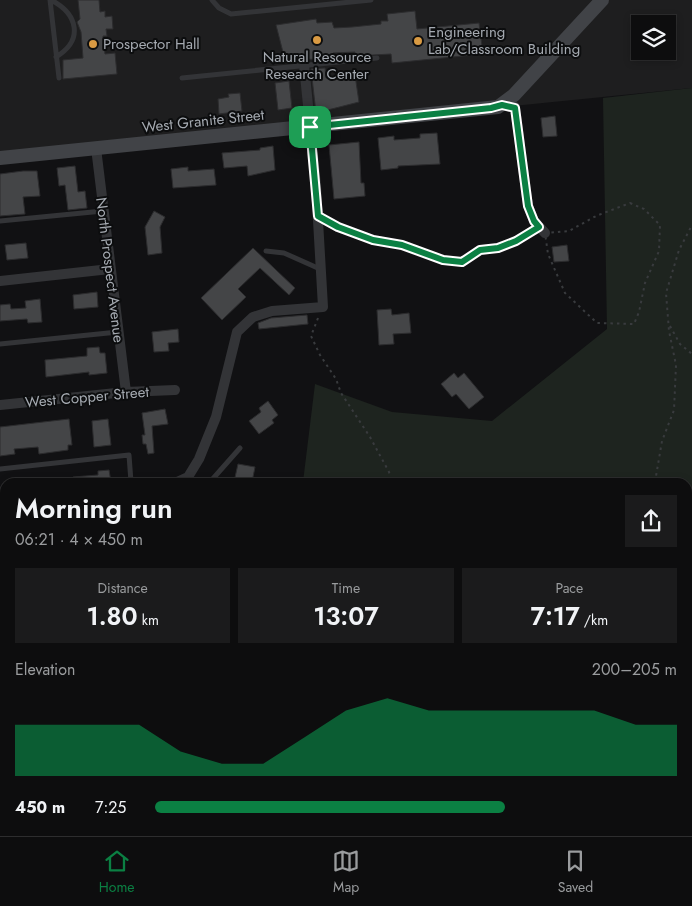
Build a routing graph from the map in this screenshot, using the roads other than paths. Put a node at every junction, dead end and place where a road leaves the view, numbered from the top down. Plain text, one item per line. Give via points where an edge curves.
1 (50, 0) edge
2 (212, 0) edge
3 (371, 0) edge
4 (602, 0) edge
5 (56, 58) junction
6 (377, 58) dead end
7 (304, 65) junction
8 (59, 78) dead end
9 (182, 78) dead end
10 (500, 106) junction
11 (310, 127) junction
12 (96, 148) junction
13 (0, 158) edge
14 (103, 211) junction
15 (0, 221) edge
16 (542, 230) road end
17 (266, 251) dead end
18 (110, 269) junction
19 (321, 270) junction
20 (0, 281) edge
21 (118, 332) junction
22 (0, 344) edge
23 (175, 390) dead end
24 (126, 392) junction
25 (0, 405) edge
26 (240, 448) dead end
27 (0, 469) edge
28 (131, 478) edge
29 (184, 478) edge
30 (214, 478) edge

1 - 5 lane
1 - 5 lane via 65,8 74,25 73,40
2 - 3 lane via 231,14
4 - 10 street via 514,96
5 - 8 lane
6 - 7 lane
7 - 9 lane
7 - 11 street
10 - 11 street, West Granite Street
10 - 16 street via 515,108 528,206
11 - 12 street, West Granite Street
11 - 19 street
12 - 13 street, West Granite Street
12 - 14 street, North Prospect Avenue
14 - 15 lane
14 - 18 street, North Prospect Avenue
17 - 19 lane via 284,252
18 - 20 street
18 - 21 street, North Prospect Avenue
19 - 29 street via 323,307 272,311 253,317 237,332 216,417 199,459
21 - 22 lane
21 - 24 street, North Prospect Avenue
23 - 24 street, West Copper Street
24 - 25 street, West Copper Street
26 - 30 lane
27 - 28 lane via 129,455

